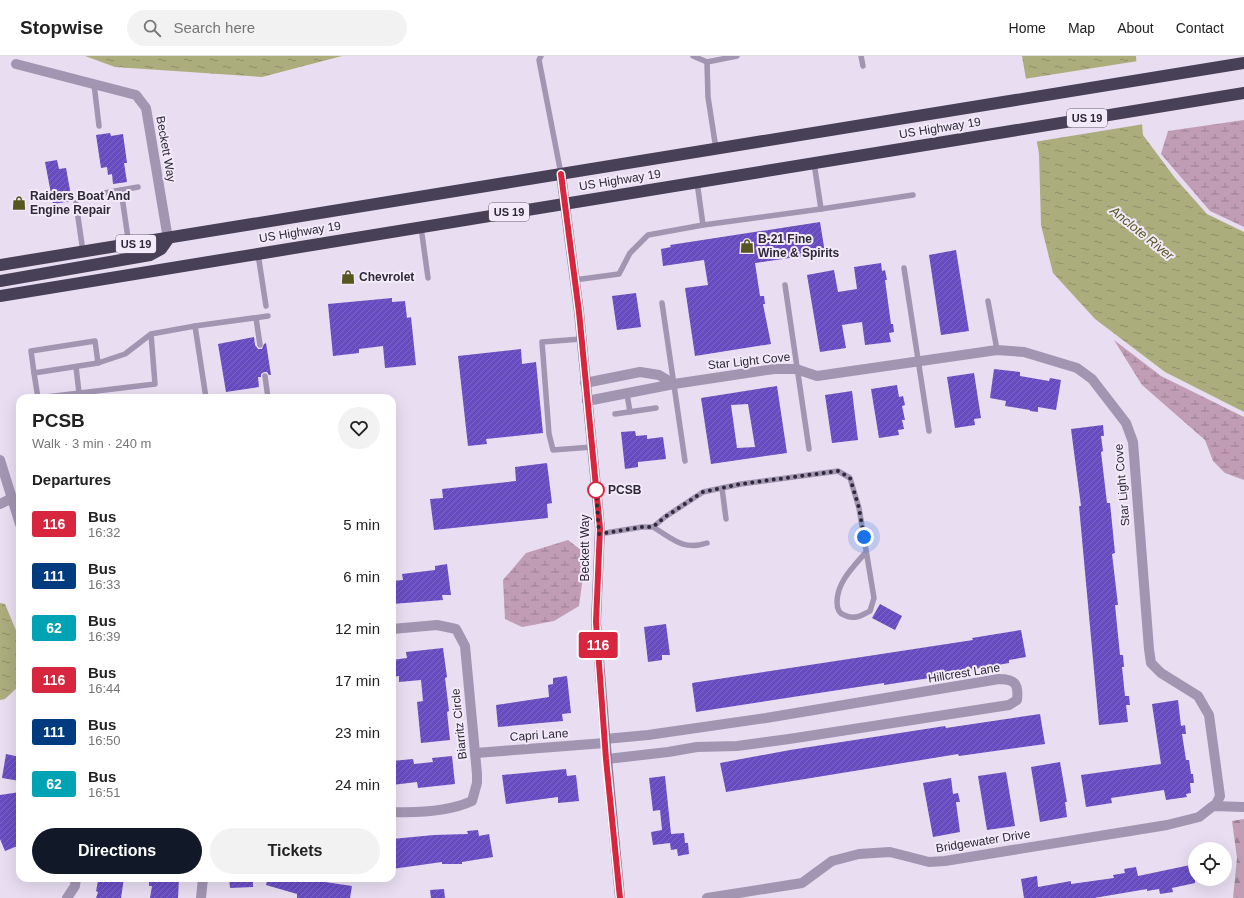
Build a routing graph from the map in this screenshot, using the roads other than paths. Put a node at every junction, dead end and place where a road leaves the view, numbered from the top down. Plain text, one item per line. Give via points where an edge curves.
1 (541, 56) edge
2 (692, 56) edge
3 (737, 56) edge
4 (861, 56) edge
5 (707, 62) junction
6 (1244, 63) edge
7 (16, 64) dead end
8 (863, 66) dead end
9 (94, 84) junction
10 (1244, 93) edge
11 (99, 126) dead end
12 (716, 149) junction
13 (814, 163) junction
14 (561, 174) junction
15 (697, 182) junction
16 (138, 187) dead end
17 (121, 190) junction
18 (104, 193) dead end
19 (913, 195) dead end
20 (76, 203) dead end
21 (565, 203) junction
22 (821, 209) junction
23 (703, 225) junction
24 (421, 227) junction
25 (168, 239) junction
26 (129, 245) junction
27 (83, 252) junction
28 (258, 254) junction
29 (0, 265) edge
30 (904, 268) dead end
31 (428, 278) dead end
32 (574, 280) junction
33 (0, 281) edge
34 (785, 285) dead end
35 (0, 296) edge
36 (988, 301) dead end
37 (662, 303) dead end
38 (266, 306) dead end
39 (268, 316) dead end
40 (256, 318) junction
41 (195, 326) junction
42 (151, 334) junction
43 (581, 339) junction
44 (260, 344) dead end
45 (997, 350) junction
46 (918, 361) junction
47 (98, 363) junction
48 (76, 367) junction
49 (796, 369) junction
50 (34, 373) junction
51 (265, 376) dead end
52 (586, 382) junction
53 (674, 384) junction
54 (79, 393) junction
55 (37, 394) edge
56 (71, 394) edge
57 (205, 394) edge
58 (267, 394) edge
59 (627, 394) junction
60 (587, 401) junction
61 (656, 408) dead end
62 (630, 412) junction
63 (615, 414) dead end
64 (929, 430) dead end
65 (592, 447) junction
66 (809, 449) dead end
67 (0, 460) edge
68 (685, 461) dead end
69 (722, 488) junction
70 (12, 498) junction
71 (0, 504) edge
72 (16, 511) edge
73 (726, 519) dead end
74 (653, 527) junction
75 (599, 534) junction
76 (707, 543) dead end
77 (866, 552) junction
78 (396, 629) edge
79 (605, 741) junction
80 (476, 753) junction
81 (606, 759) junction
82 (1215, 806) junction
83 (1244, 807) edge
84 (396, 812) edge
85 (76, 882) edge
86 (203, 882) edge
87 (67, 898) edge
88 (201, 898) edge
89 (621, 898) edge
90 (707, 898) edge

1 - 14 lane via 539,60
2 - 5 lane
3 - 5 lane
4 - 8 lane
5 - 12 lane via 708,97
6 - 12 highway, US Highway 19 / US 19
7 - 9 street, Beckett Way
9 - 11 lane
9 - 25 street, Beckett Way via 136,95 146,108
10 - 13 highway, US Highway 19 / US 19
12 - 14 highway, US Highway 19 / US 19
13 - 15 highway, US Highway 19 / US 19
13 - 22 lane
14 - 21 street, Beckett Way
14 - 25 highway, US Highway 19 / US 19
15 - 21 highway, US Highway 19 / US 19
15 - 23 lane
16 - 17 lane
17 - 18 lane
17 - 26 lane
19 - 22 lane
20 - 27 lane
21 - 24 highway, US Highway 19 / US 19
21 - 32 street, Beckett Way
22 - 23 lane
23 - 32 lane via 648,235 630,253 619,274
24 - 28 highway, US Highway 19 / US 19
24 - 31 lane
25 - 26 highway, US Highway 19 / US 19
25 - 33 highway via 161,249 150,255
26 - 27 highway, US Highway 19 / US 19
27 - 29 highway, US Highway 19 / US 19
28 - 35 highway, US Highway 19 / US 19
28 - 38 lane
30 - 46 lane
32 - 43 street, Beckett Way
34 - 49 lane
36 - 45 lane
37 - 53 lane
39 - 40 lane
40 - 41 lane
40 - 44 lane
41 - 42 lane
41 - 57 lane
42 - 47 lane via 125,354
42 - 54 lane via 156,384
43 - 52 street, Beckett Way
43 - 65 lane via 542,342 549,434 553,450
45 - 46 street, Star Light Cove
45 - 82 street, Star Light Cove via 1024,352 1077,368 1092,379 1126,423 1133,442 1151,662 1161,673 1198,696 1209,715 1220,796
46 - 49 street, Star Light Cove via 817,376
46 - 64 lane
47 - 48 lane
47 - 50 lane via 95,341 31,351
48 - 50 lane
48 - 54 lane
49 - 53 street, Star Light Cove via 774,369
49 - 66 lane
50 - 55 lane
51 - 58 lane
52 - 53 street via 640,372 659,375
52 - 60 street, Beckett Way
53 - 59 street, Star Light Cove
53 - 68 lane
54 - 56 lane
59 - 60 street, Star Light Cove
59 - 62 lane
60 - 65 street, Beckett Way
61 - 62 lane
62 - 63 lane
65 - 75 street, Beckett Way
67 - 70 street
69 - 73 lane
69 - 74 lane via 703,492
69 - 77 lane via 838,471 850,478 859,508
70 - 71 street
70 - 72 street
74 - 75 lane
74 - 76 lane via 684,546 696,547
75 - 79 street, Beckett Way via 596,622
77 - 77 lane via 874,598 870,611 858,618 851,618 842,615 837,608 837,596 845,578
78 - 80 street, Biarritz Circle via 437,625 456,629 465,646
79 - 80 street, Capri Lane
79 - 81 street, Beckett Way
79 - 81 street, Hillcrest Lane via 766,718 999,679 1008,679 1016,684 1018,691 1017,700 1009,705 738,746 697,747
80 - 84 street, Biarritz Circle via 477,783 472,801 459,807 434,811
81 - 89 street, Beckett Way
82 - 83 street
82 - 90 street, Bridgewater Drive via 1198,816 1167,825 945,861 929,862 890,852 859,854 832,861 802,883
85 - 87 street
86 - 88 street

